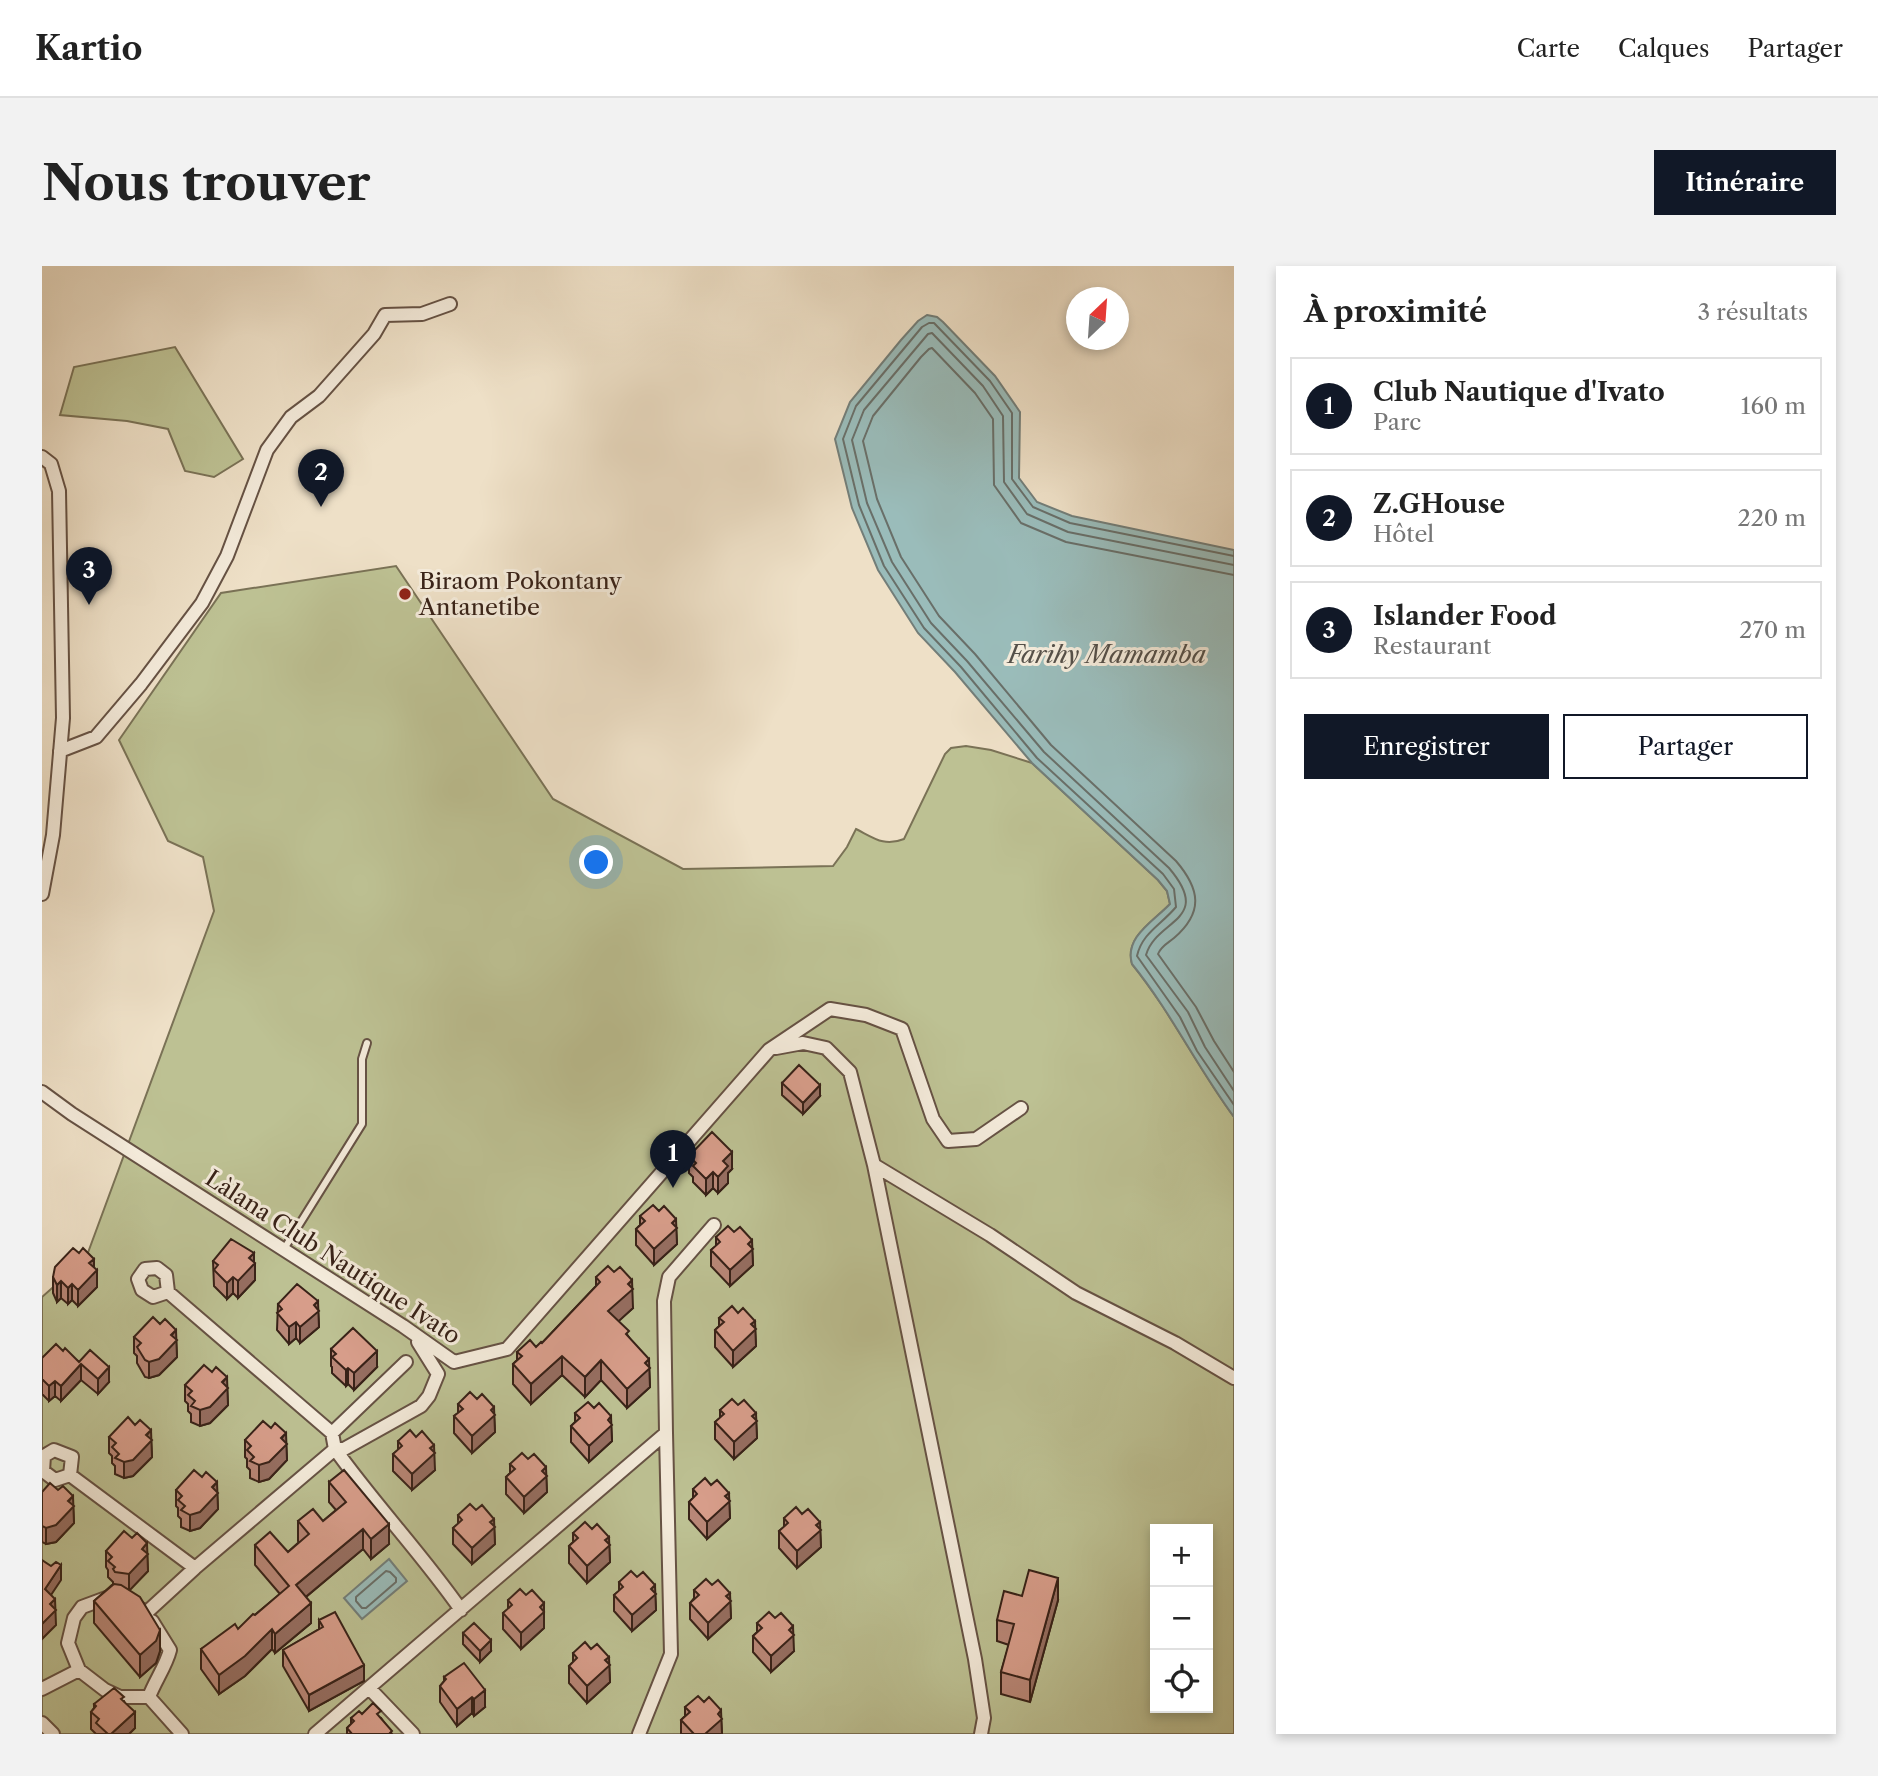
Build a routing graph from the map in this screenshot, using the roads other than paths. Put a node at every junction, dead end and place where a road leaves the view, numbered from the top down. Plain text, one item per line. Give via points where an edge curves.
1 (450, 304) dead end
2 (42, 457) edge
3 (60, 751) junction
4 (42, 894) edge
5 (367, 1043) dead end
6 (769, 1050) junction
7 (42, 1092) edge
8 (1021, 1108) dead end
9 (874, 1166) junction
10 (714, 1225) dead end
11 (283, 1250) junction
12 (168, 1293) dead end
13 (408, 1330) junction
14 (406, 1362) dead end
15 (1234, 1378) edge
16 (332, 1433) junction
17 (666, 1433) junction
18 (335, 1449) junction
19 (70, 1475) dead end
20 (195, 1568) junction
21 (461, 1610) junction
22 (146, 1612) junction
23 (79, 1670) junction
24 (369, 1688) junction
25 (42, 1689) edge
26 (149, 1697) junction
27 (42, 1723) edge
28 (53, 1734) edge
29 (182, 1734) edge
30 (315, 1734) edge
31 (414, 1734) edge
32 (639, 1734) edge
33 (981, 1734) edge

1 - 3 street via 422,314 385,315 319,396 291,417 267,450 227,556 202,603 96,737
2 - 3 street via 51,464 60,491
3 - 4 street via 53,835
5 - 11 lane via 362,1059 362,1124
6 - 8 street, Làlana Club Nautique Ivato via 830,1009 866,1015 902,1029 933,1119 948,1142 976,1139
6 - 9 street via 803,1043 826,1048 850,1072
6 - 13 street, Làlana Club Nautique Ivato via 508,1349 454,1362
7 - 11 street, Làlana Club Nautique Ivato
9 - 15 street via 1076,1293
9 - 33 street via 975,1659 984,1718
10 - 17 street via 669,1277 664,1301
11 - 13 street, Làlana Club Nautique Ivato
12 - 16 street
13 - 18 street via 438,1374 429,1396 421,1406 377,1432
14 - 16 street
16 - 18 street
17 - 21 street
17 - 32 street via 671,1654
18 - 20 street
18 - 21 street
19 - 20 street
20 - 22 street
21 - 24 street
22 - 23 street via 124,1598 110,1597 82,1607 68,1643
22 - 26 street via 170,1650
23 - 25 street
23 - 26 street via 121,1697
24 - 30 street
24 - 31 street
26 - 29 street
27 - 28 street

